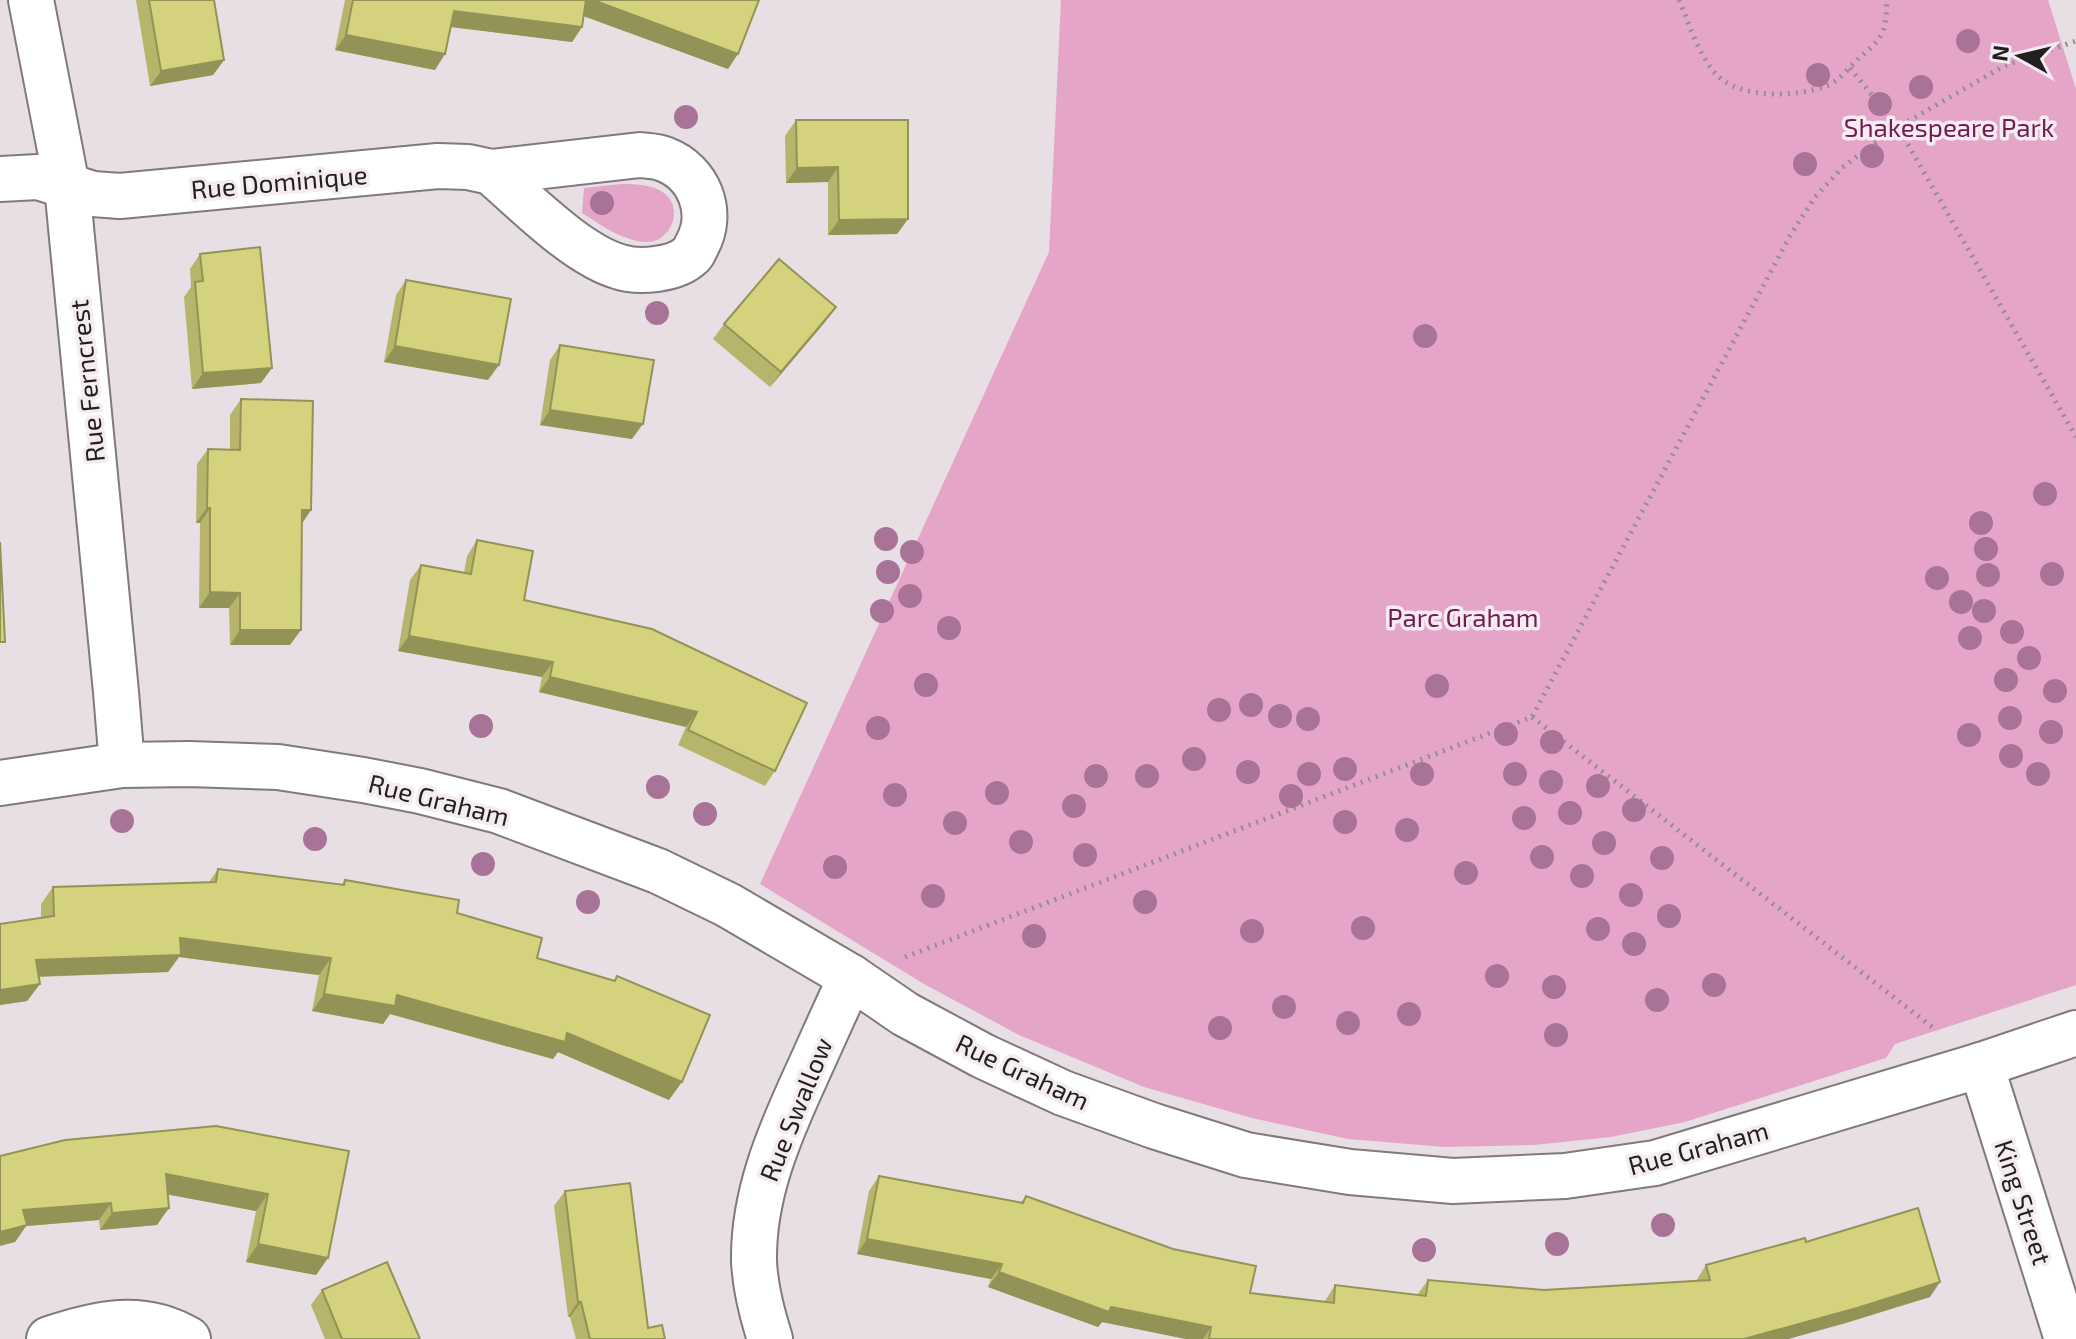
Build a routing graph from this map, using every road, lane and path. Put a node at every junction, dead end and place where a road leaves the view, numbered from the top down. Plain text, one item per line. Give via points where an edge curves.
1 (31, 0) edge
2 (1679, 0) edge
3 (1887, 0) edge
4 (2076, 41) edge
5 (1850, 68) junction
6 (1898, 127) junction
7 (491, 172) dead end
8 (0, 179) edge
9 (67, 186) junction
10 (2076, 437) edge
11 (1532, 717) junction
12 (122, 765) junction
13 (0, 783) edge
14 (851, 977) junction
15 (2076, 1033) edge
16 (1981, 1065) junction
17 (49, 1339) edge
18 (188, 1339) edge
19 (770, 1339) edge
20 (2067, 1339) edge

1 - 9 street, Rue Ferncrest
2 - 5 path via 1706,61 1719,78 1733,85 1776,96 1828,86
3 - 5 path via 1882,33
4 - 6 path via 2004,66
5 - 6 path
6 - 10 path
6 - 11 path via 1842,168 1791,234
7 - 9 street, Rue Dominique via 438,166 120,196
8 - 9 street, Rue Dominique via 38,177
9 - 12 street, Rue Ferncrest
11 - 14 path
11 - 16 path
12 - 13 street, Rue Graham
12 - 14 street, Rue Graham via 278,767 420,791 499,811 658,871
14 - 16 street, Rue Graham via 905,1014 983,1056 1154,1126 1246,1155 1453,1181 1565,1176 1655,1163
14 - 19 street, Rue Swallow via 785,1121 764,1181 754,1263
15 - 16 street, Rue Graham
16 - 20 street, King Street
17 - 18 street via 110,1322 142,1323

